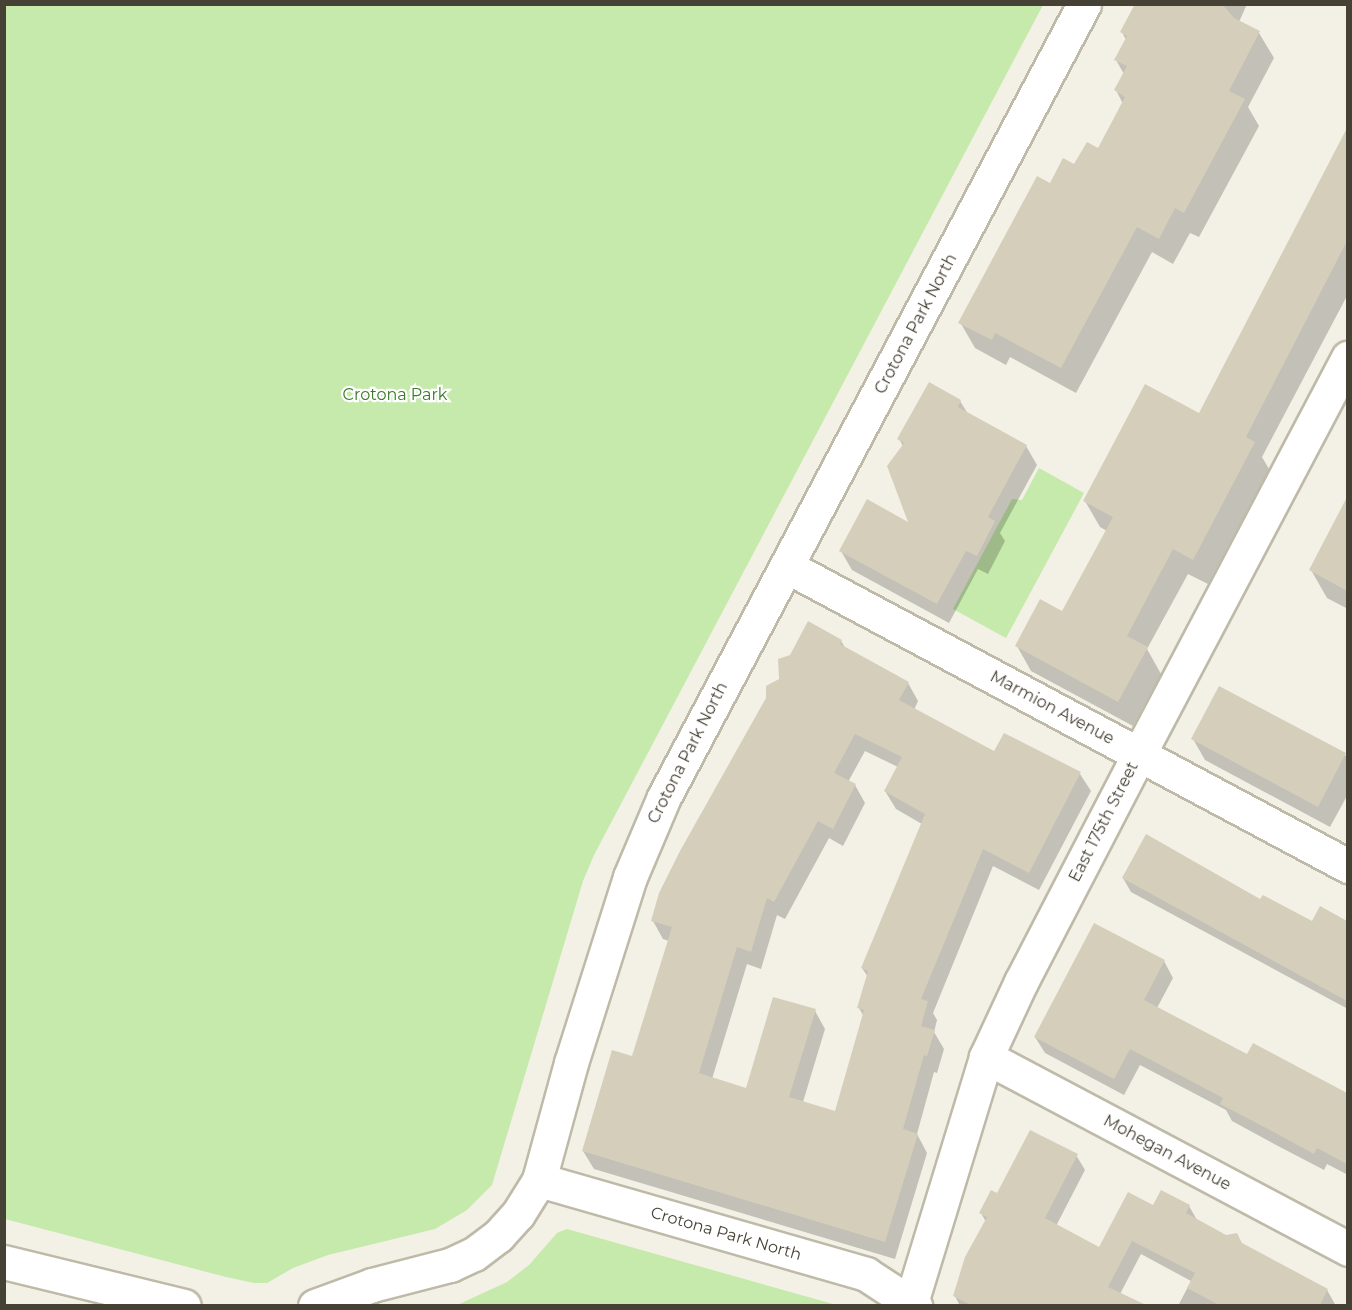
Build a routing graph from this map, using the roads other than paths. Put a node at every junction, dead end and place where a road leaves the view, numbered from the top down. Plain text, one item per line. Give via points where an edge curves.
1 (1084, 4) edge
2 (1347, 358) edge
3 (788, 567) junction
4 (1139, 754) junction
5 (1347, 866) edge
6 (986, 1057) junction
7 (539, 1180) junction
8 (1347, 1249) edge
9 (4, 1262) edge
10 (912, 1304) edge
11 (184, 1305) edge
12 (315, 1305) edge

1 - 3 street, Crotona Park North
2 - 4 street, East 175th Street
3 - 4 street, Marmion Avenue
3 - 7 street, Crotona Park North via 673,780 630,877 571,1063
4 - 5 street, Marmion Avenue
4 - 6 street, East 175th Street
6 - 8 street, Mohegan Avenue
6 - 10 street, East 175th Street
7 - 10 street, Crotona Park North via 866,1274
7 - 12 street via 518,1214 474,1254 450,1265
9 - 11 street

